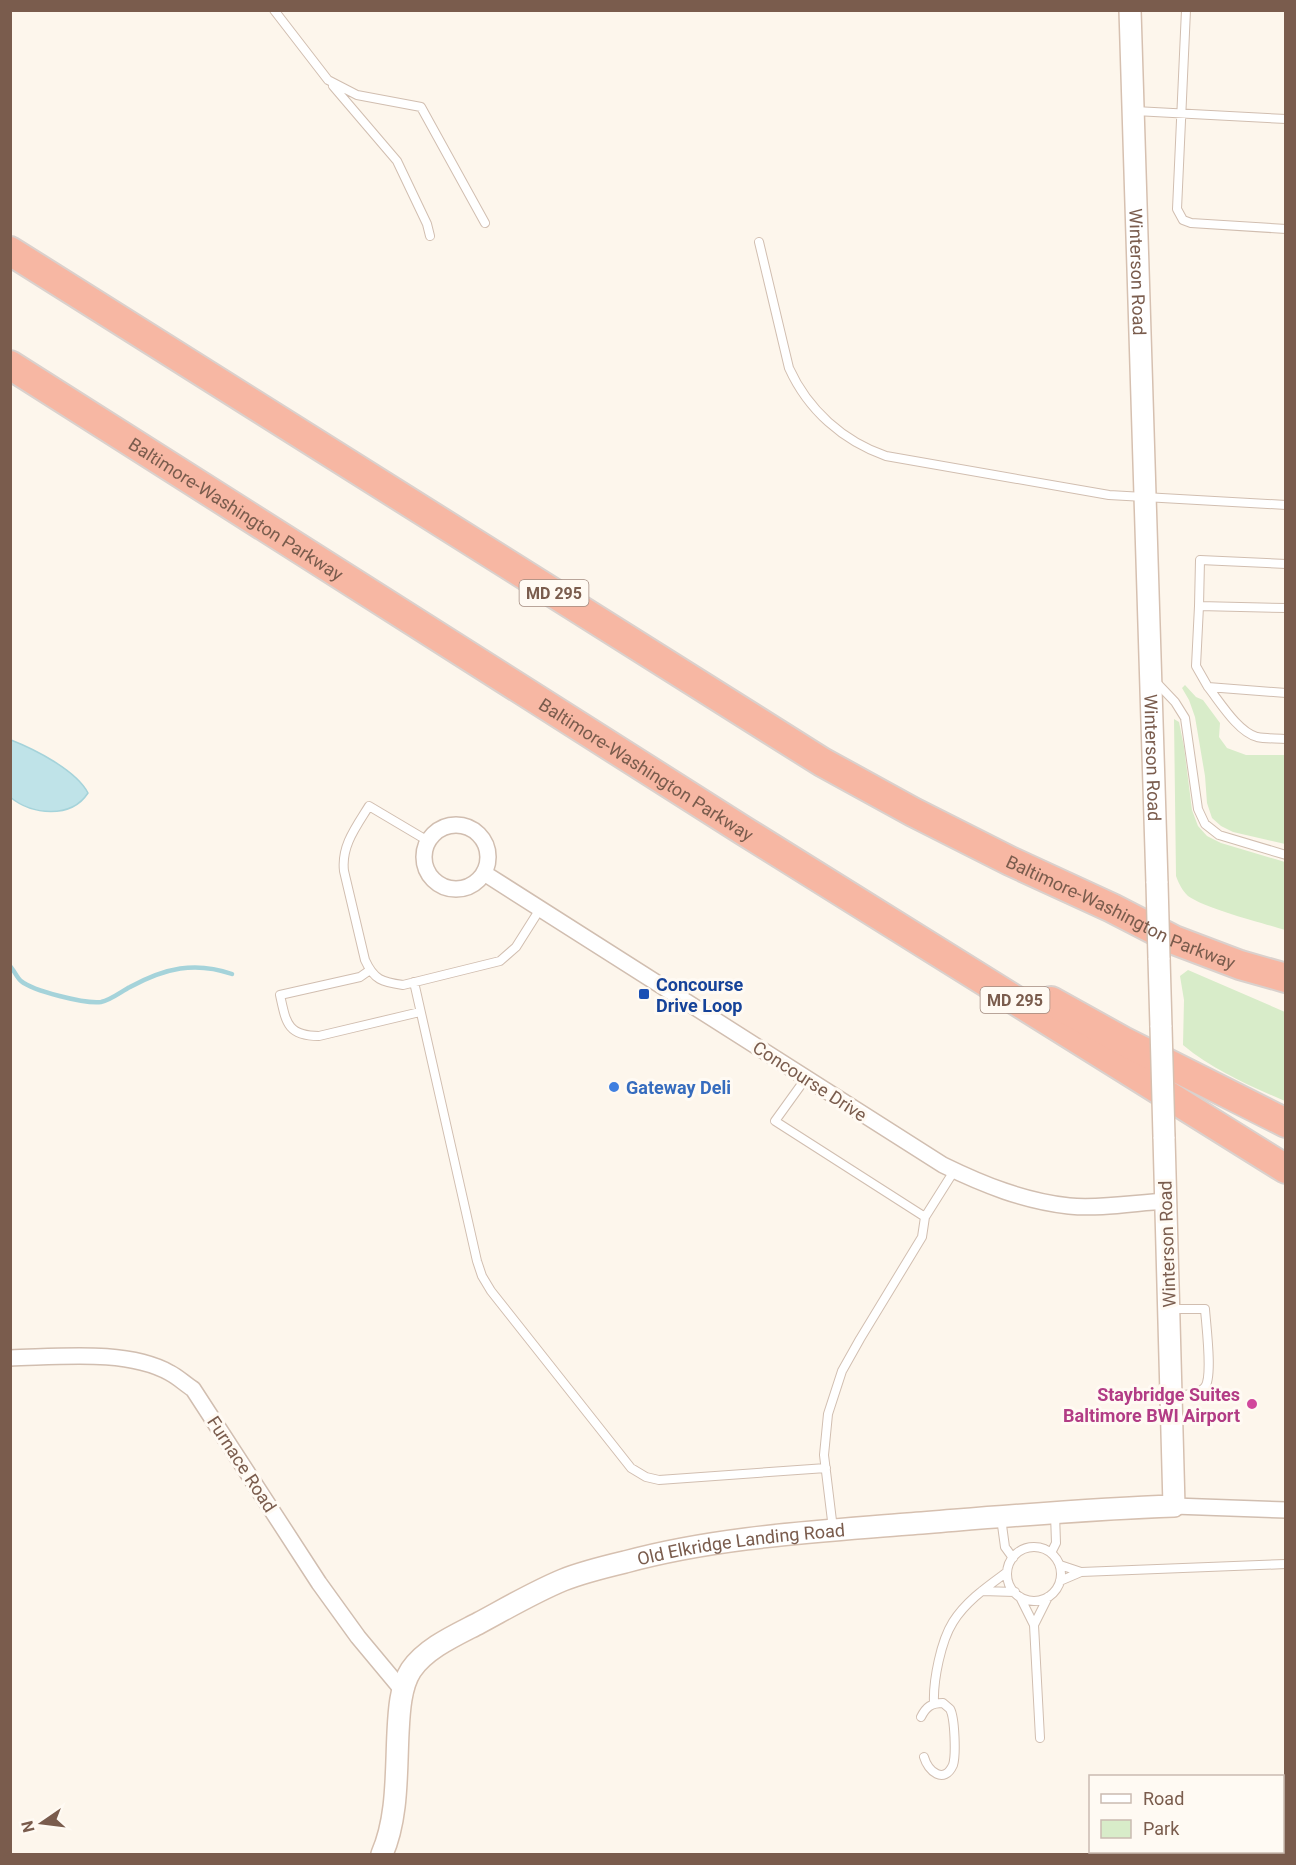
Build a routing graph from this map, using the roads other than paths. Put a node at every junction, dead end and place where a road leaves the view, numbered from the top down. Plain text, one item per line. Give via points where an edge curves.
1 (274, 10) edge
2 (1130, 10) edge
3 (1186, 10) edge
4 (328, 80) junction
5 (1133, 110) junction
6 (1182, 113) junction
7 (1286, 119) edge
8 (485, 224) dead end
9 (1286, 229) edge
10 (429, 236) dead end
11 (759, 242) dead end
12 (10, 251) edge
13 (10, 365) edge
14 (1145, 496) junction
15 (1286, 505) edge
16 (1286, 564) edge
17 (1199, 606) junction
18 (1286, 608) edge
19 (482, 664) junction
20 (1150, 676) junction
21 (1208, 687) junction
22 (1286, 693) edge
23 (1286, 739) edge
24 (744, 831) junction
25 (428, 840) junction
26 (1286, 855) edge
27 (484, 873) junction
28 (1113, 908) junction
29 (540, 909) junction
30 (1286, 964) edge
31 (370, 970) junction
32 (1286, 978) edge
33 (414, 982) junction
34 (420, 1012) junction
35 (806, 1078) junction
36 (1286, 1123) edge
37 (1286, 1169) edge
38 (954, 1171) junction
39 (1286, 1188) edge
40 (1165, 1201) junction
41 (925, 1217) junction
42 (1168, 1309) junction
43 (10, 1358) edge
44 (1171, 1396) junction
45 (826, 1468) junction
46 (1174, 1506) junction
47 (1286, 1510) edge
48 (1055, 1512) junction
49 (1001, 1516) junction
50 (833, 1530) junction
51 (1051, 1553) junction
52 (1012, 1558) junction
53 (1286, 1564) edge
54 (1060, 1565) junction
55 (1007, 1572) junction
56 (1081, 1572) junction
57 (1060, 1581) junction
58 (981, 1591) junction
59 (1017, 1594) junction
60 (1048, 1597) junction
61 (1034, 1625) junction
62 (403, 1691) junction
63 (934, 1703) junction
64 (921, 1717) dead end
65 (1040, 1738) dead end
66 (924, 1757) dead end
67 (382, 1854) edge

1 - 4 lane
2 - 5 street, Winterson Road
3 - 6 lane
4 - 8 lane via 357,95 421,106
4 - 10 lane via 397,161
5 - 6 lane
5 - 14 street, Winterson Road
6 - 7 lane
6 - 9 lane via 1177,209 1183,220 1191,224
11 - 14 lane via 789,368 815,409 849,438 886,456 1109,495
12 - 28 highway, Baltimore-Washington Parkway / MD 295 via 822,762 1010,861
13 - 19 highway, Baltimore-Washington Parkway / MD 295
14 - 15 lane
14 - 20 street, Winterson Road
16 - 17 lane via 1200,560
17 - 18 lane
17 - 21 lane via 1196,666
19 - 24 highway, Baltimore-Washington Parkway / MD 295
19 - 36 highway via 555,695 999,972 1123,1041
20 - 26 lane via 1185,718 1198,809 1205,824 1219,835
20 - 40 street, Winterson Road, bridge
21 - 22 lane
21 - 23 lane via 1247,733
24 - 37 highway, Baltimore-Washington Parkway / MD 295
24 - 39 highway via 821,894
25 - 27 street via 424,854 426,869 440,885 461,889
25 - 27 street via 451,824 472,828 483,838 488,852
25 - 31 lane via 369,806 346,843 344,871
27 - 29 street, Concourse Drive
28 - 30 highway
28 - 32 highway, Baltimore-Washington Parkway / MD 295 via 1174,940
29 - 33 lane via 516,947 500,961
29 - 35 street, Concourse Drive
31 - 33 lane via 388,983
31 - 34 lane via 360,977 280,996 286,1022 295,1032 319,1036
33 - 34 lane
34 - 45 lane via 482,1276 632,1468 659,1480
35 - 38 street, Concourse Drive
35 - 41 lane via 775,1121
38 - 40 street, Concourse Drive via 1027,1199 1070,1206
38 - 41 lane
40 - 42 street, Winterson Road
41 - 45 lane via 922,1237 842,1371 828,1413
42 - 44 street, Winterson Road
42 - 44 lane via 1205,1309 1209,1374 1207,1385 1200,1391
43 - 62 street, Furnace Road via 101,1357 140,1362 170,1373 193,1389 326,1592
44 - 46 street, Winterson Road
45 - 50 lane
46 - 47 street, Old Elkridge Landing Road
46 - 48 street, Old Elkridge Landing Road
48 - 49 street, Old Elkridge Landing Road
48 - 51 lane via 1056,1543
49 - 50 street, Old Elkridge Landing Road
49 - 52 lane via 1005,1547
50 - 62 street, Old Elkridge Landing Road via 690,1547 563,1580 427,1654 411,1671
51 - 52 lane via 1031,1547
51 - 54 lane
52 - 55 lane
53 - 56 lane
54 - 56 lane
54 - 57 lane
55 - 58 lane
55 - 59 lane
56 - 57 lane
57 - 60 lane
58 - 59 lane
58 - 63 lane via 952,1623 933,1682
59 - 60 lane via 1034,1601
59 - 61 lane
60 - 61 lane
61 - 65 lane
62 - 67 street, Old Elkridge Landing Road via 394,1795
63 - 64 lane
63 - 66 lane via 943,1703 950,1709 952,1768 938,1775 930,1770

